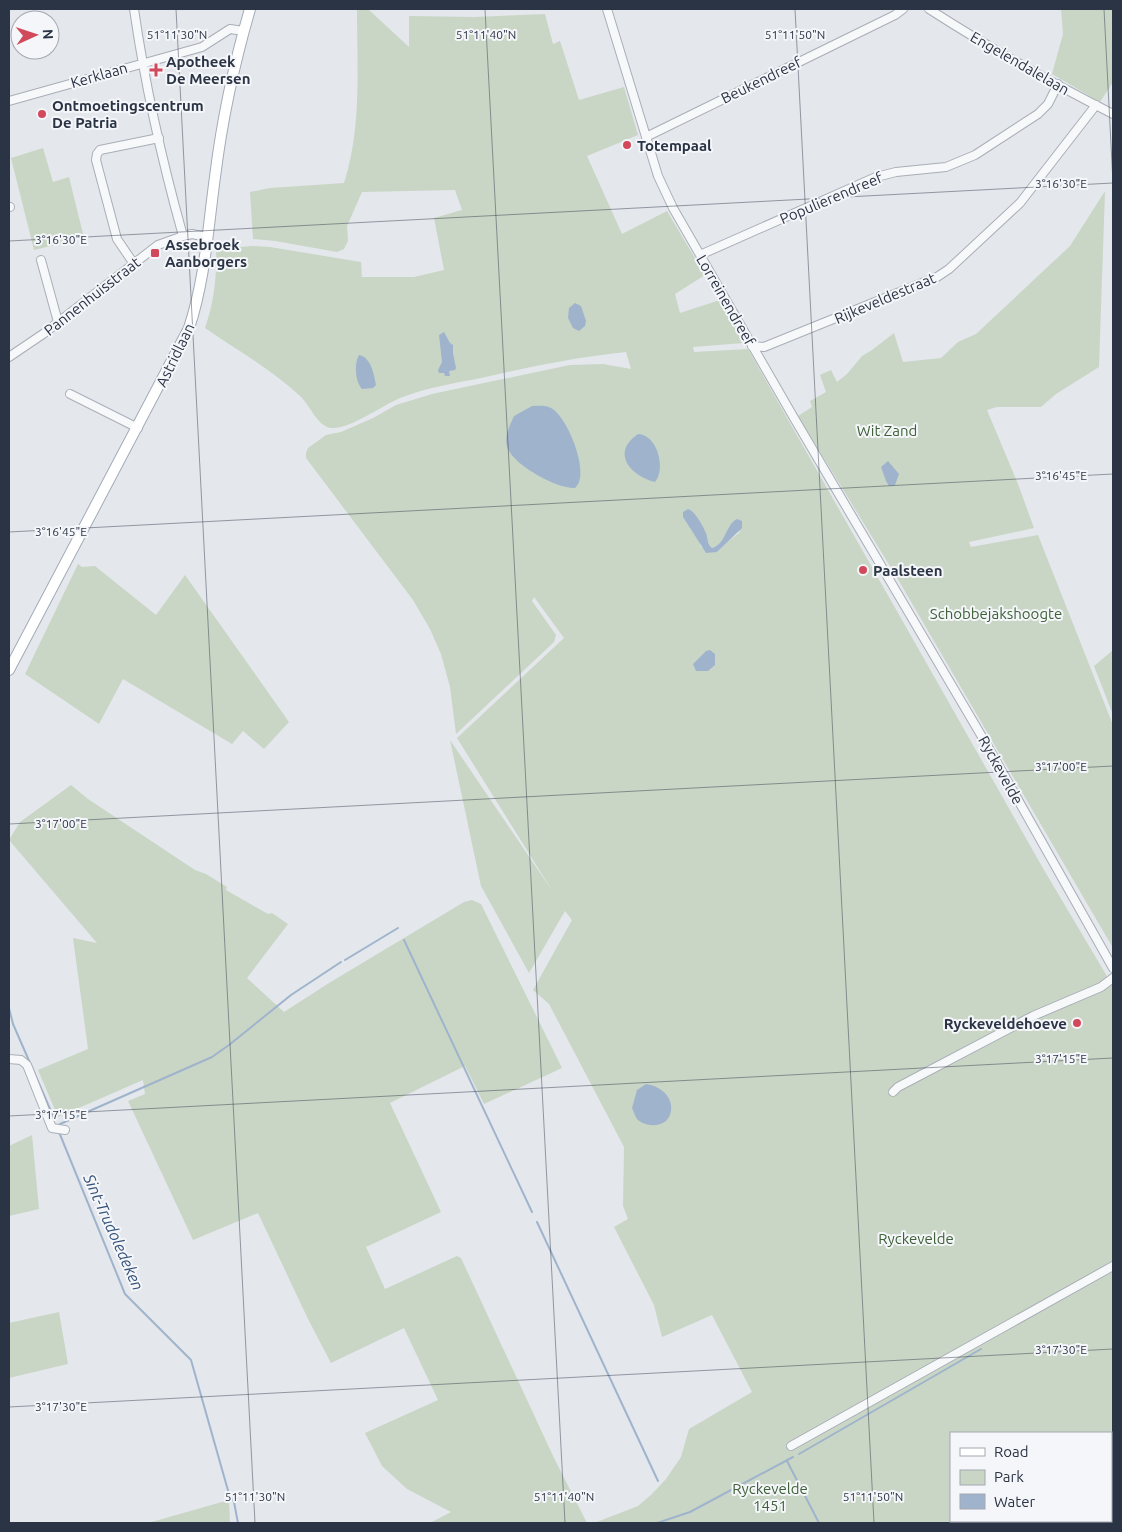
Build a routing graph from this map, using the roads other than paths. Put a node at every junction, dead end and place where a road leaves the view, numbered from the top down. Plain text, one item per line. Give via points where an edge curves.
1 (134, 9) edge
2 (250, 9) edge
3 (607, 9) edge
4 (903, 9) edge
5 (929, 9) edge
6 (244, 31) junction
7 (142, 63) junction
8 (1058, 84) junction
9 (9, 100) edge
10 (1096, 105) junction
11 (1113, 114) edge
12 (646, 137) junction
13 (159, 138) junction
14 (183, 236) junction
15 (207, 236) junction
16 (700, 255) junction
17 (41, 260) dead end
18 (134, 264) junction
19 (58, 322) junction
20 (752, 346) junction
21 (9, 357) edge
22 (70, 394) dead end
23 (138, 428) junction
24 (886, 574) joint
25 (9, 670) edge
26 (1113, 968) edge
27 (1113, 978) edge
28 (9, 1059) edge
29 (894, 1092) dead end
30 (65, 1130) dead end
31 (1113, 1266) edge
32 (791, 1446) dead end

1 - 7 street
2 - 6 main road, Astridlaan
3 - 12 street, Lorreinendreef
4 - 12 street, Beukendreef
5 - 8 street, Engelendalelaan
6 - 7 street, Kerklaan via 230,29 202,47
6 - 15 main road, Astridlaan via 221,133
7 - 9 street, Kerklaan
7 - 13 street
8 - 10 street, Engelendalelaan
8 - 16 street, Populierendreef via 1048,104 1038,114 975,155 946,166 876,177
10 - 11 street, Engelendalelaan
10 - 20 street, Rijkeveldestraat via 1020,203 949,269 937,277 764,347
12 - 16 street, Lorreinendreef via 658,176
13 - 14 street
13 - 18 street via 100,150 97,154 112,225 117,239
14 - 15 street, Pannenhuisstraat
14 - 18 street, Pannenhuisstraat via 158,245
15 - 23 main road, Astridlaan via 201,284 189,328
16 - 20 street, Lorreinendreef
17 - 19 street
18 - 19 street, Pannenhuisstraat
19 - 21 street, Pannenhuisstraat
20 - 24 street, Lorreinendreef
22 - 23 street
23 - 25 main road, Astridlaan
24 - 26 street, Ryckevelde
27 - 29 street via 1101,988 1033,1016
28 - 30 street via 28,1065 52,1128
31 - 32 street

